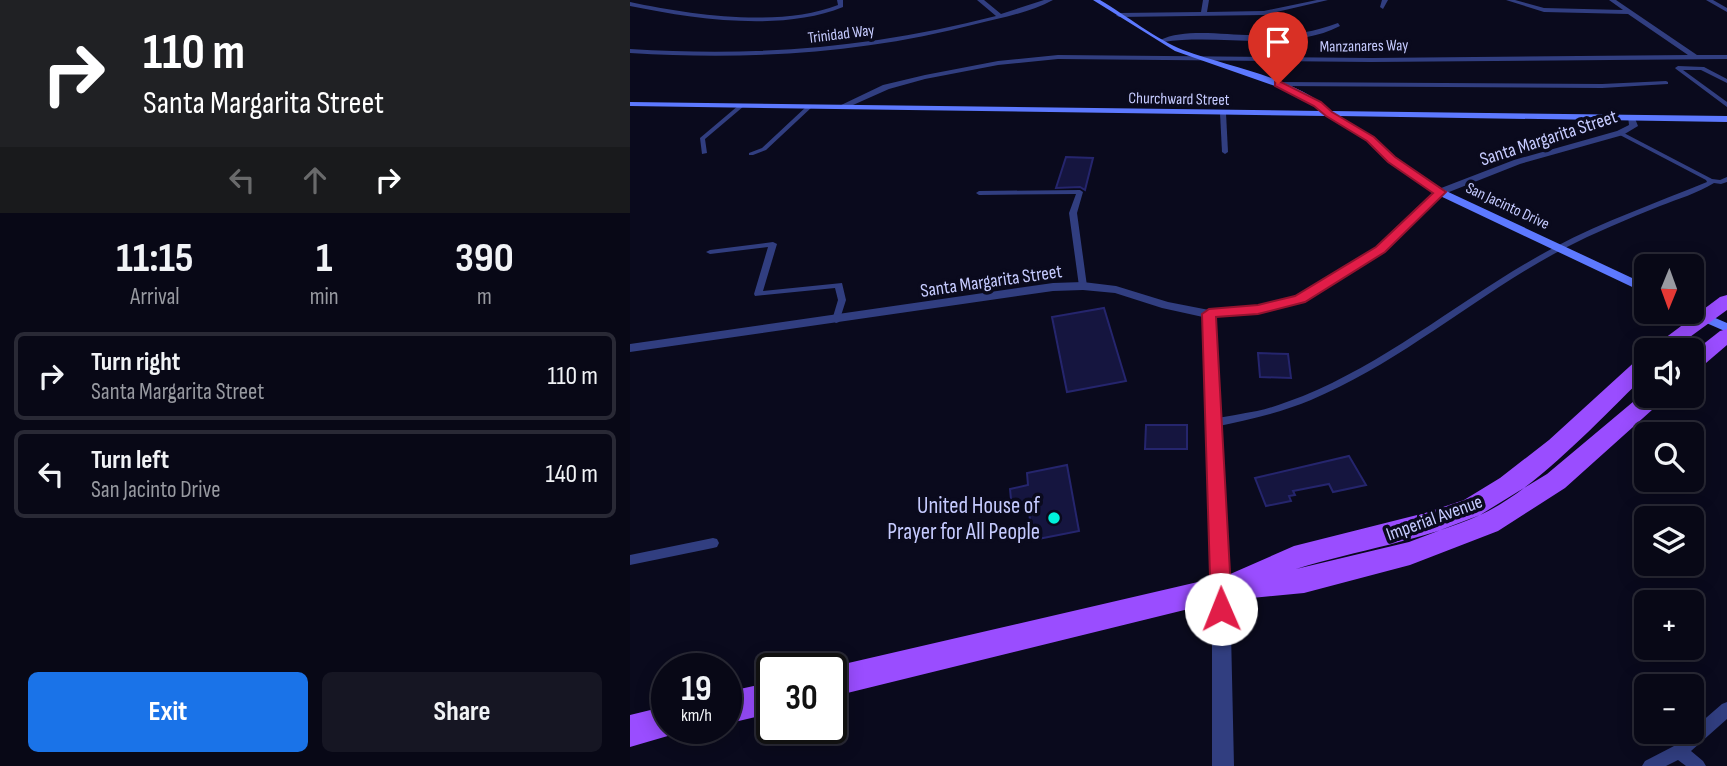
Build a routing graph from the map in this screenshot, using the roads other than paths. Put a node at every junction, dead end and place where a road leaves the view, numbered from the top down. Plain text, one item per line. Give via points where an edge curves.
1 (840, 0) edge
2 (981, 0) edge
3 (1050, 0) edge
4 (1096, 0) edge
5 (1206, 0) edge
6 (1325, 0) edge
7 (1509, 0) edge
8 (1612, 0) edge
9 (1709, 0) edge
10 (630, 4) edge
11 (1727, 10) edge
12 (1629, 12) junction
13 (1119, 15) junction
14 (1204, 15) junction
15 (1000, 16) junction
16 (1338, 25) dead end
17 (1163, 40) junction
18 (630, 51) edge
19 (1694, 56) junction
20 (1727, 57) edge
21 (1203, 59) junction
22 (1727, 81) edge
23 (1666, 83) dead end
24 (1278, 84) junction
25 (630, 104) edge
26 (1727, 105) edge
27 (741, 106) junction
28 (809, 107) junction
29 (841, 107) junction
30 (1223, 113) junction
31 (1329, 114) junction
32 (1630, 118) junction
33 (1727, 119) edge
34 (1620, 133) junction
35 (1225, 152) dead end
36 (704, 153) dead end
37 (751, 154) dead end
38 (1727, 178) edge
39 (1710, 181) junction
40 (1440, 192) junction
41 (979, 193) dead end
42 (1559, 248) junction
43 (710, 252) dead end
44 (1634, 284) edge
45 (1083, 286) junction
46 (1727, 301) edge
47 (1704, 311) edge
48 (1209, 314) junction
49 (1704, 317) edge
50 (836, 320) junction
51 (1687, 324) edge
52 (1727, 328) edge
53 (1727, 335) edge
54 (1672, 338) edge
55 (630, 348) edge
56 (1704, 354) edge
57 (1634, 374) edge
58 (1640, 408) edge
59 (1214, 423) junction
60 (713, 544) dead end
61 (630, 560) edge
62 (1221, 588) junction
63 (847, 678) edge
64 (1727, 709) edge
65 (651, 726) edge
66 (630, 731) edge
67 (1679, 751) junction
68 (1223, 766) edge
69 (1650, 766) edge
70 (1698, 766) edge

1 - 10 street via 841,6 829,12 789,18
2 - 15 street
3 - 15 street, Trinidad Way
4 - 13 street, San Jacinto Drive
5 - 14 street
6 - 14 street via 1264,13
7 - 12 street via 1544,10
8 - 12 street
9 - 11 street
12 - 19 street
13 - 14 street
13 - 17 street, San Jacinto Drive
15 - 18 street, Trinidad Way via 922,35 812,51 706,56
16 - 17 street via 1291,36
17 - 21 street, San Jacinto Drive
19 - 20 street, Manzanares Way
19 - 21 street, Manzanares Way
21 - 24 street, San Jacinto Drive
21 - 29 street, Manzanares Way via 1085,56 965,67 899,84
22 - 26 lane via 1702,68 1678,68
23 - 24 lane
24 - 31 street, San Jacinto Drive
25 - 27 street, Churchward Street
27 - 28 street, Churchward Street
27 - 36 lane via 702,139
28 - 29 street, Churchward Street
28 - 37 lane via 764,149
29 - 30 street, Churchward Street
30 - 31 street, Churchward Street
30 - 35 lane
31 - 32 street, Churchward Street
31 - 40 street, San Jacinto Drive via 1371,139 1391,159
32 - 33 street, Churchward Street
32 - 34 street, Santa Margarita Street via 1634,126
34 - 39 lane
34 - 40 street, Santa Margarita Street via 1517,162
38 - 39 lane
39 - 42 lane
40 - 42 street, San Jacinto Drive
40 - 48 street, Santa Margarita Street via 1381,249 1300,299
41 - 45 lane via 1080,192 1073,213
42 - 44 street, San Jacinto Drive
42 - 59 lane via 1348,379 1248,419
43 - 50 lane via 773,244 758,294 839,285 842,300
45 - 48 street, Santa Margarita Street
45 - 50 street, Santa Margarita Street
46 - 47 main road
48 - 59 street
49 - 52 street
50 - 55 street, Santa Margarita Street
51 - 54 main road
53 - 56 main road
57 - 62 main road, Imperial Avenue via 1510,485 1473,507 1294,558
58 - 62 main road, Imperial Avenue via 1556,481 1489,523 1410,553 1304,582
59 - 62 street
60 - 61 lane
62 - 63 main road, Imperial Avenue
62 - 68 street
64 - 67 lane
65 - 66 main road
67 - 69 lane
67 - 70 lane

